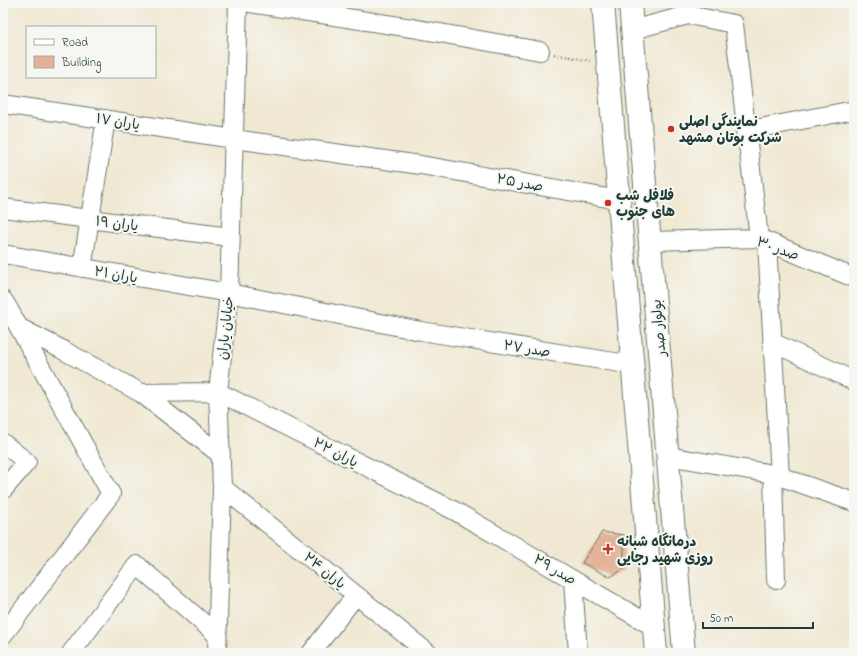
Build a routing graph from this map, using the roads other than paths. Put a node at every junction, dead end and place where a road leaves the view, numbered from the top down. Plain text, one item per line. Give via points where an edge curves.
1 (238, 3) edge
2 (250, 3) edge
3 (604, 3) edge
4 (630, 3) edge
5 (632, 30) junction
6 (540, 51) road end
7 (3, 104) edge
8 (854, 110) edge
9 (106, 120) junction
10 (745, 131) junction
11 (234, 139) junction
12 (421, 165) joint
13 (619, 200) junction
14 (3, 208) edge
15 (90, 219) junction
16 (230, 237) junction
17 (763, 240) junction
18 (650, 241) junction
19 (3, 254) edge
20 (82, 268) junction
21 (854, 278) edge
22 (229, 293) junction
23 (3, 300) edge
24 (20, 328) junction
25 (421, 331) joint
26 (772, 342) junction
27 (633, 365) junction
28 (854, 381) edge
29 (218, 392) junction
30 (141, 393) junction
31 (3, 443) edge
32 (221, 455) junction
33 (668, 456) junction
34 (777, 476) junction
35 (222, 487) junction
36 (3, 490) edge
37 (854, 502) edge
38 (455, 511) joint
39 (573, 580) junction
40 (776, 580) dead end
41 (356, 595) junction
42 (654, 627) junction
43 (3, 635) edge
44 (218, 635) junction
45 (71, 653) edge
46 (217, 653) edge
47 (311, 653) edge
48 (428, 653) edge
49 (578, 653) edge
50 (656, 653) edge
51 (684, 653) edge

1 - 11 street, خیابان یاران
2 - 6 street
3 - 13 main road, بولوار صدر
4 - 5 main road, بولوار صدر
5 - 10 street via 688,15 734,24
5 - 18 main road, بولوار صدر
7 - 9 street, یاران ۱۷
8 - 10 street
9 - 11 street, یاران ۱۷
9 - 15 street
10 - 17 street
11 - 12 street, یاران ۱۷
11 - 16 street, خیابان یاران
12 - 13 street, صدر ۲۵
13 - 27 main road, بولوار صدر
14 - 15 street, یاران ۱۹
15 - 16 street, یاران ۱۹
15 - 20 street
16 - 22 street, خیابان یاران
17 - 18 street, صدر ۳۰
17 - 21 street, صدر ۳۰
17 - 26 street
18 - 33 main road, بولوار صدر
19 - 20 street, یاران ۲۱
20 - 22 street, یاران ۲۱
22 - 25 street, یاران ۲۱
22 - 29 street, خیابان یاران
23 - 24 street
24 - 30 street
24 - 43 street via 111,494
25 - 27 street, صدر ۲۷
26 - 28 street
26 - 34 street
27 - 42 main road, بولوار صدر
29 - 30 street
29 - 32 street, خیابان یاران
29 - 38 street, یاران ۲۲
30 - 32 street
31 - 36 street via 27,462
32 - 35 street, خیابان یاران
33 - 34 street
33 - 51 main road, بولوار صدر
34 - 37 street
34 - 40 street
35 - 41 street, یاران ۲۴
35 - 44 street, خیابان یاران
38 - 39 street, صدر ۲۹
39 - 42 street, صدر ۲۹
39 - 49 street
41 - 47 street
41 - 48 street, یاران ۲۴
42 - 50 main road, بولوار صدر
44 - 45 street via 137,565
44 - 46 street, خیابان یاران

